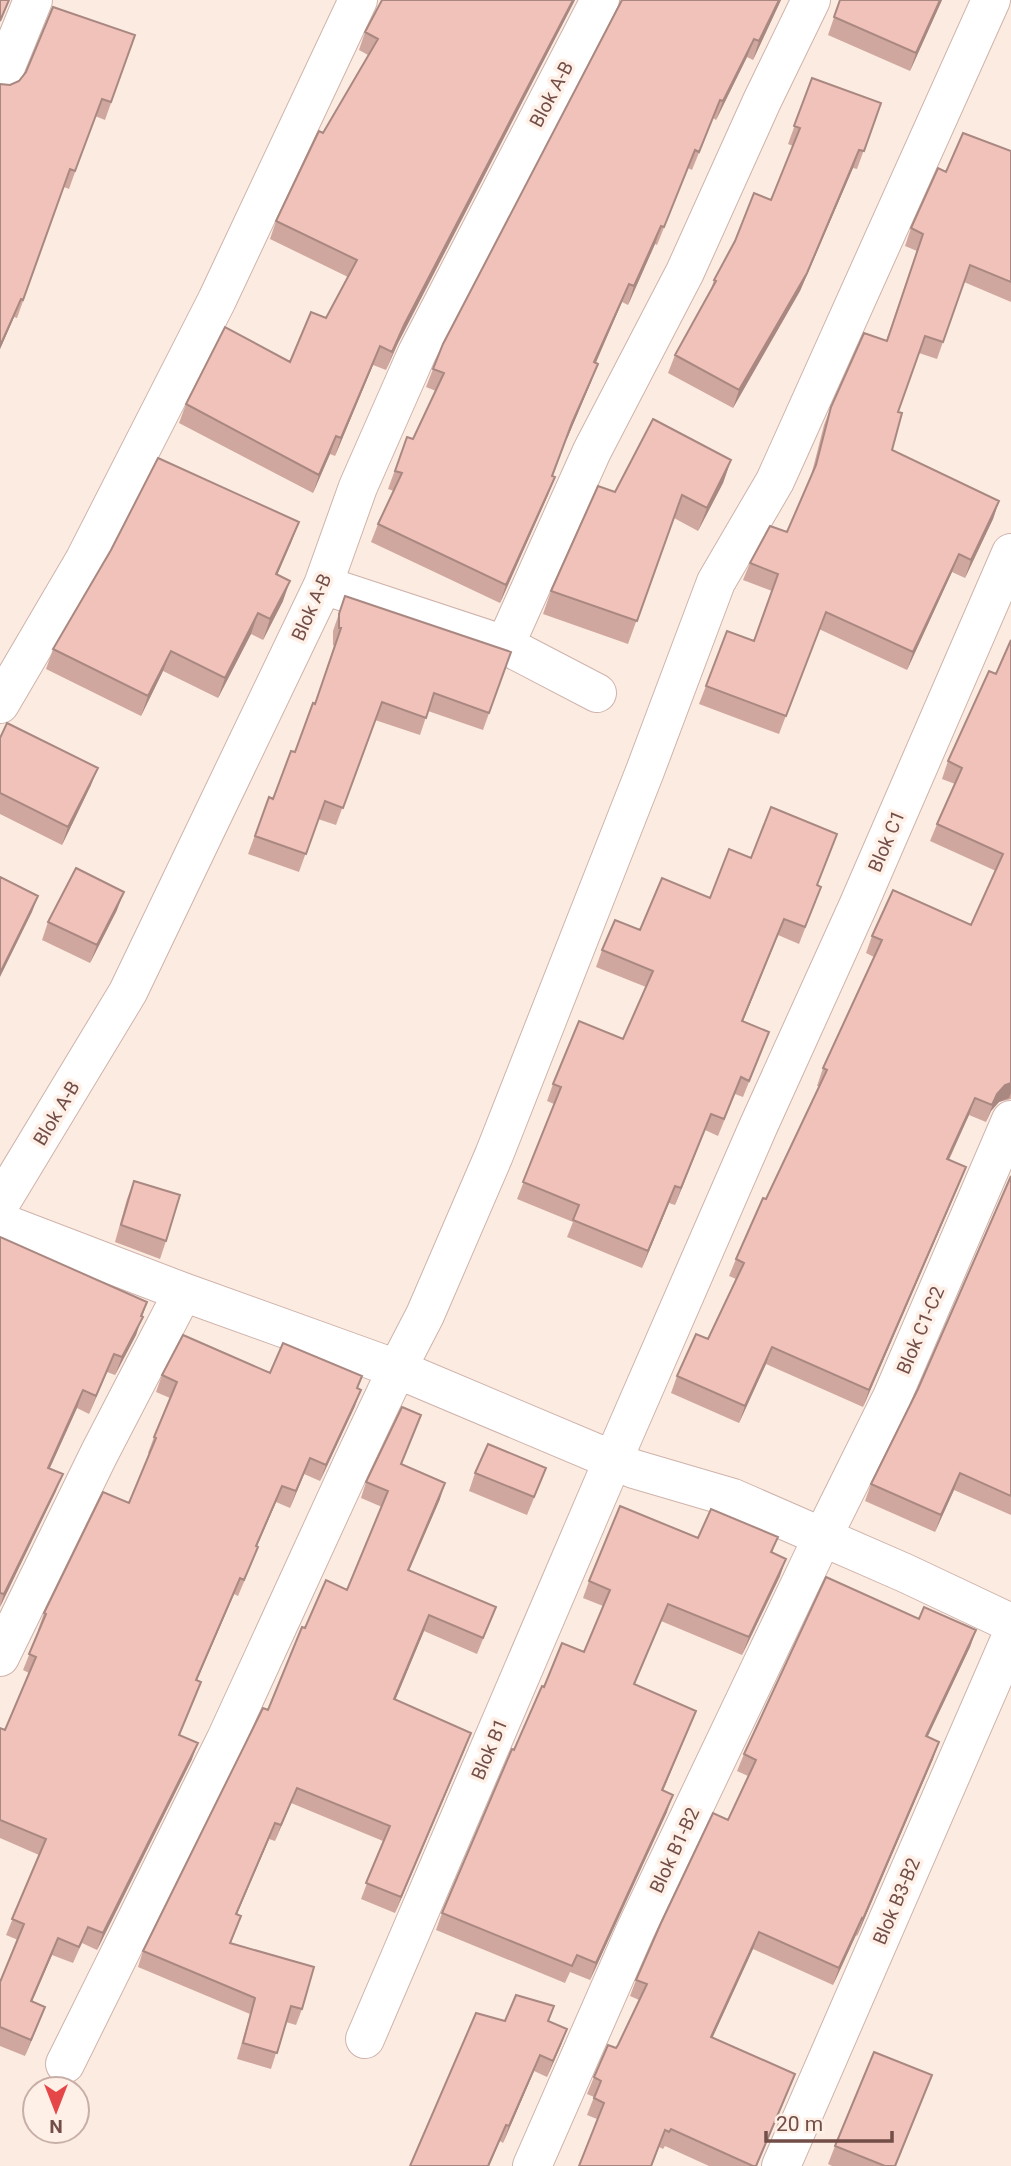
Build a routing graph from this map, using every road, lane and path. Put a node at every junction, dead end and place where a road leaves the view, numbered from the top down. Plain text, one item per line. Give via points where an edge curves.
1 (33, 0) edge
2 (358, 0) edge
3 (600, 0) edge
4 (811, 0) edge
5 (991, 0) edge
6 (0, 81) edge
7 (1011, 553) edge
8 (323, 585) junction
9 (505, 645) junction
10 (597, 693) dead end
11 (0, 704) edge
12 (1011, 1121) edge
13 (0, 1204) edge
14 (0, 1222) edge
15 (183, 1292) junction
16 (397, 1369) junction
17 (613, 1460) junction
18 (823, 1536) junction
19 (1011, 1623) edge
20 (1011, 1637) edge
21 (0, 1657) edge
22 (365, 2039) dead end
23 (65, 2064) dead end
24 (532, 2166) edge
25 (781, 2166) edge

1 - 6 street
2 - 11 street via 216,300 85,559
3 - 8 street, Blok A-B via 417,353 358,488
4 - 9 street via 685,272 592,451
5 - 16 street via 775,481 716,582 494,1155
7 - 17 street, Blok C1
8 - 9 street
8 - 13 street, Blok A-B via 128,992
9 - 10 street
12 - 18 street, Blok C1-C2 via 892,1398
14 - 15 street
15 - 16 street
15 - 21 street
16 - 17 street
16 - 23 street via 226,1739
17 - 18 street via 733,1498
17 - 22 street, Blok B1
18 - 19 street
18 - 24 street, Blok B1-B2 via 635,1931
20 - 25 street, Blok B3-B2

